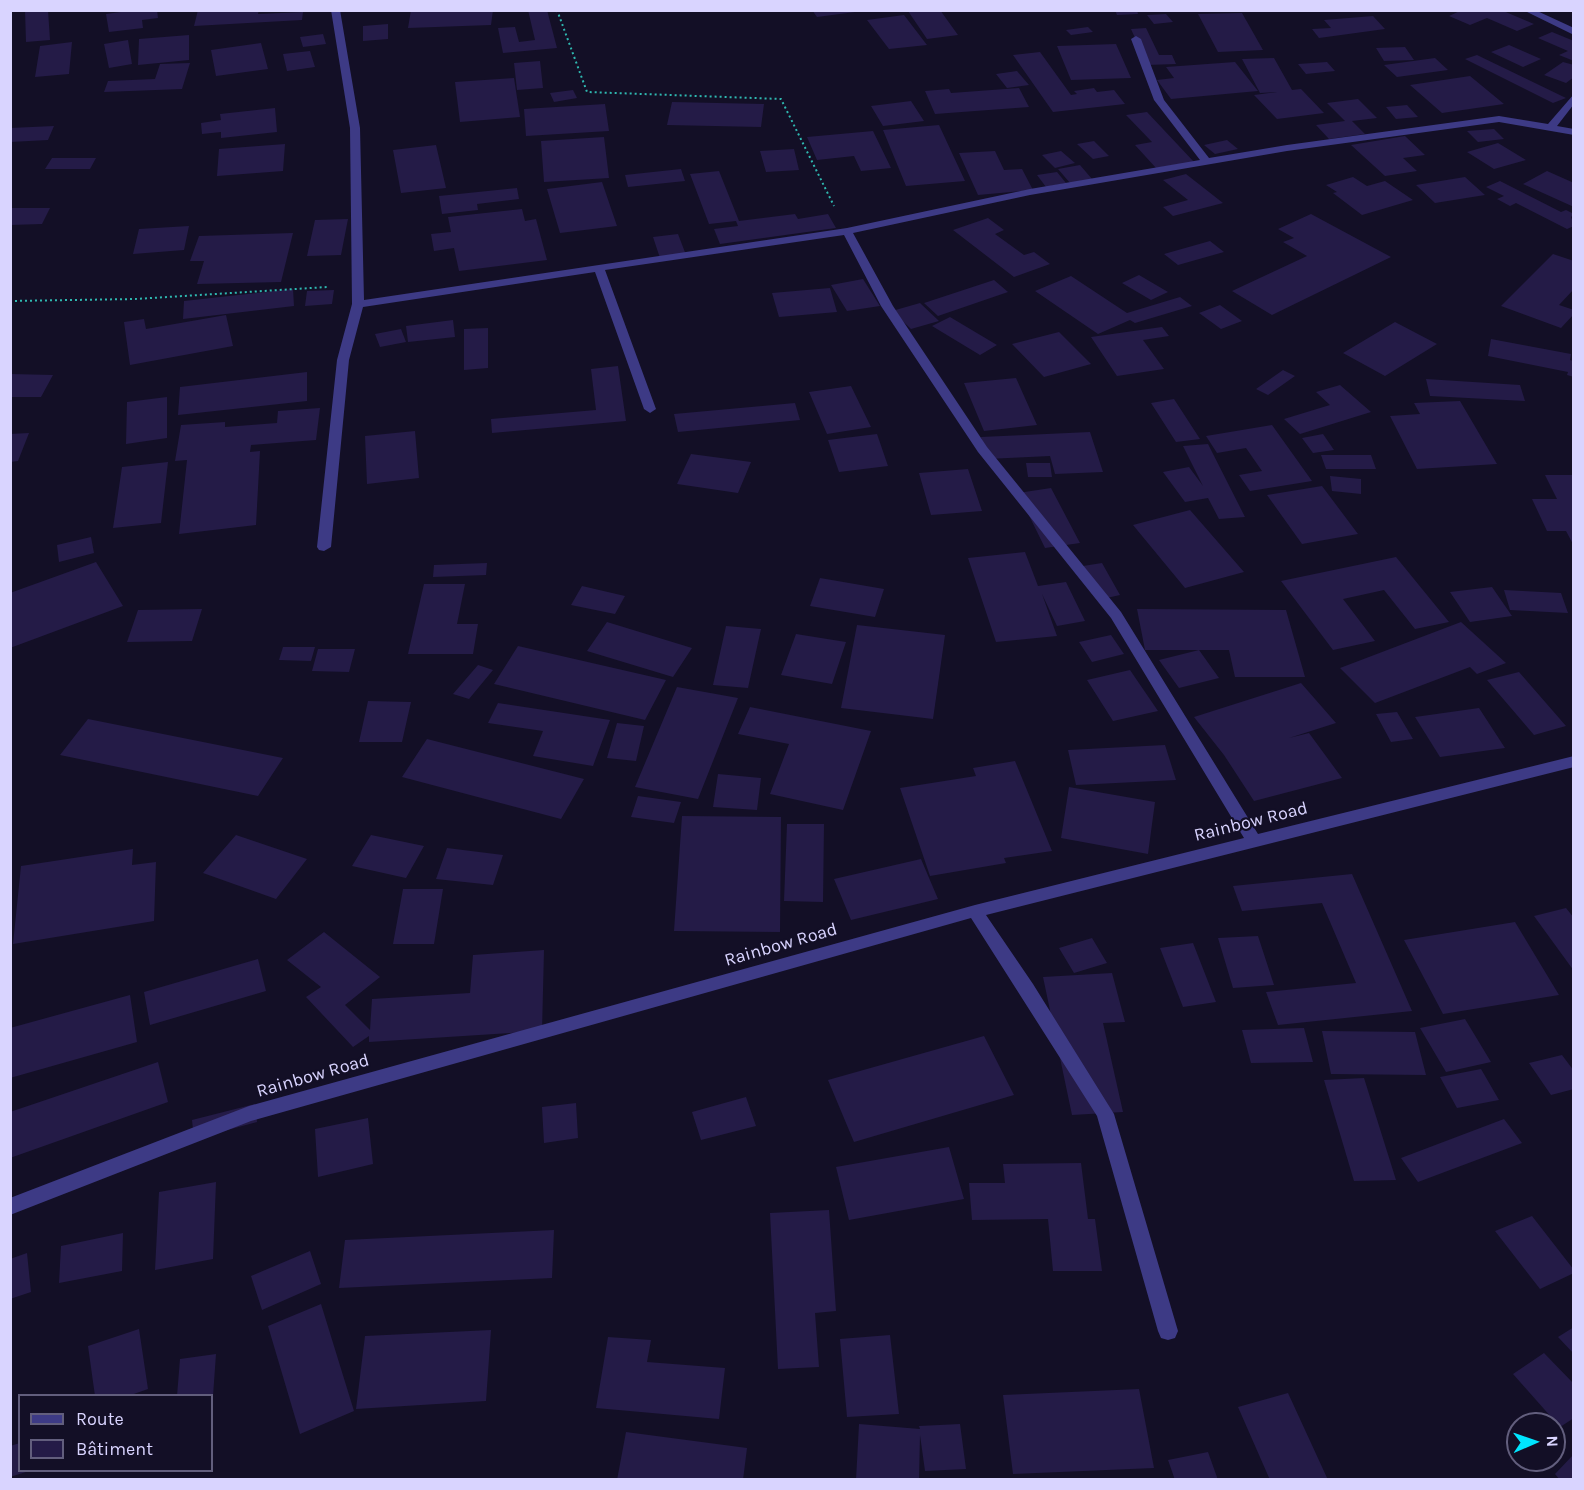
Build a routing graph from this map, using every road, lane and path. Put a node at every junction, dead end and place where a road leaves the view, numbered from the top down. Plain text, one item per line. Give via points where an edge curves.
1 (335, 10) edge
2 (557, 10) edge
3 (1527, 10) edge
4 (1574, 32) edge
5 (1136, 39) dead end
6 (1574, 97) edge
7 (1550, 128) junction
8 (1574, 132) edge
9 (1206, 161) junction
10 (847, 231) junction
11 (599, 268) junction
12 (358, 286) junction
13 (10, 301) edge
14 (358, 304) junction
15 (650, 409) dead end
16 (324, 546) dead end
17 (1574, 761) edge
18 (1254, 841) junction
19 (975, 911) junction
20 (10, 1207) edge
21 (1168, 1331) dead end

1 - 12 street via 355,128
2 - 10 path via 587,92 781,99
3 - 4 street
5 - 9 street via 1159,100
6 - 7 street
7 - 8 street
7 - 9 street via 1499,119
9 - 10 street via 1030,192
10 - 11 street
10 - 18 street via 887,306 982,449 1116,615
11 - 14 street
11 - 15 street
12 - 13 path via 135,299
12 - 14 street
14 - 16 street via 343,360
17 - 18 street, Rainbow Road
18 - 19 street, Rainbow Road
19 - 20 street, Rainbow Road via 249,1114
19 - 21 street via 1105,1114

